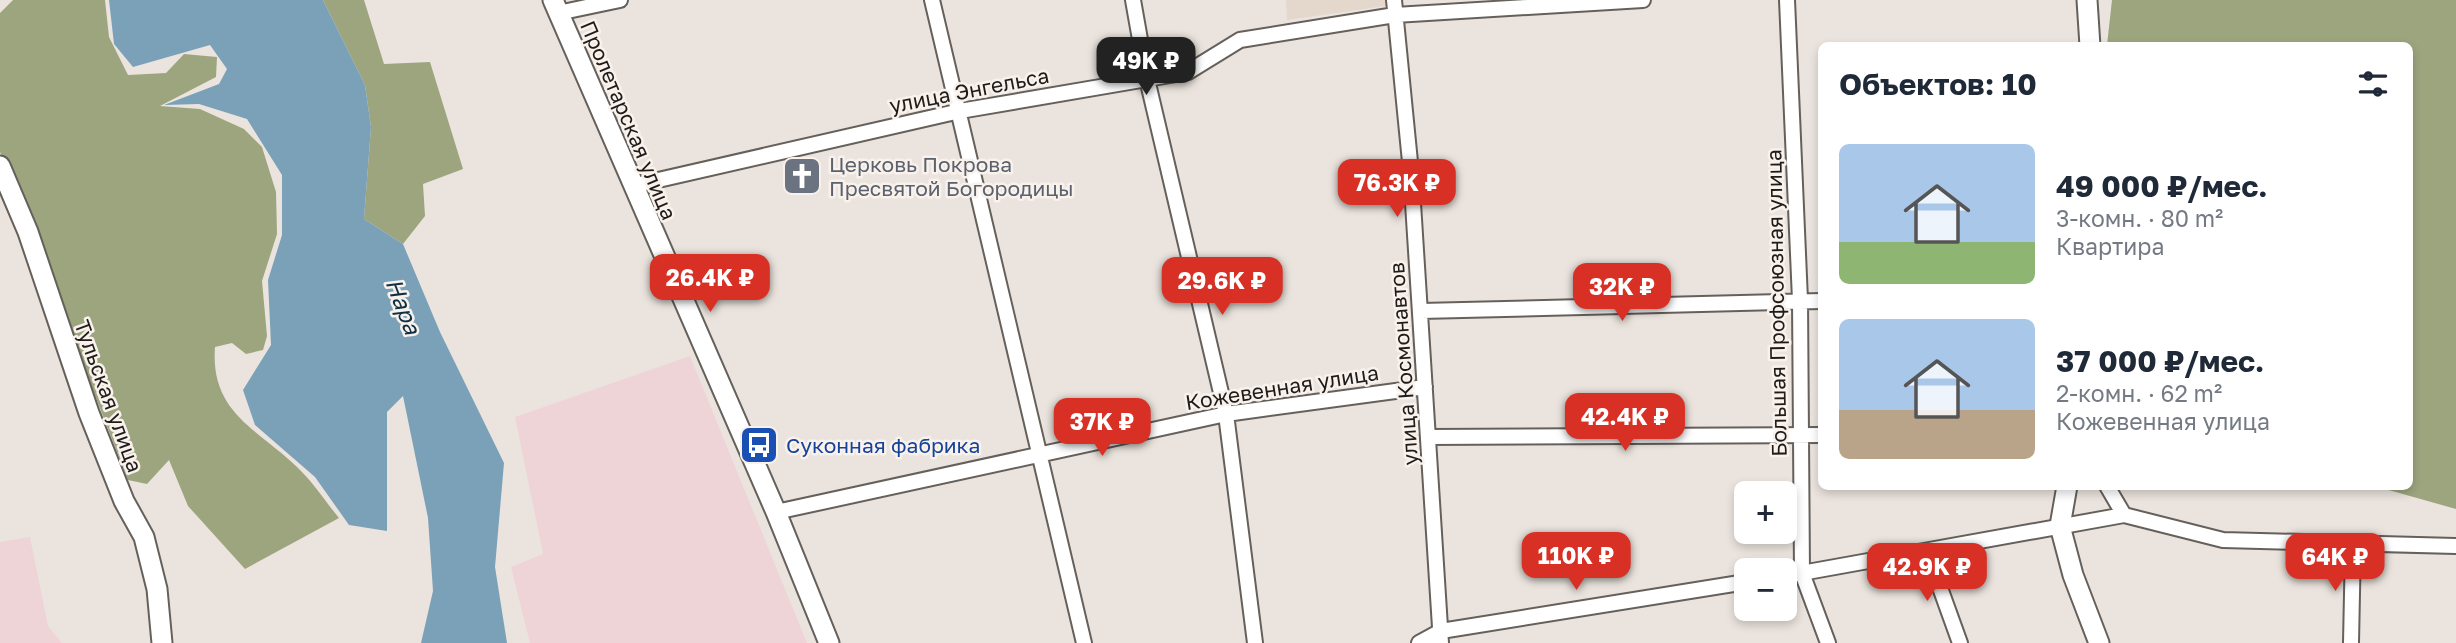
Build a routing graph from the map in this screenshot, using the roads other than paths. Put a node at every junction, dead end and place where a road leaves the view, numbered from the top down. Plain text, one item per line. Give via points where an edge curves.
1 (620, 0) edge
2 (932, 0) edge
3 (1133, 0) edge
4 (1643, 0) edge
5 (1787, 0) edge
6 (2087, 0) edge
7 (555, 6) edge
8 (1394, 7) edge
9 (2090, 42) edge
10 (1147, 79) junction
11 (960, 111) junction
12 (0, 166) edge
13 (632, 186) junction
14 (1800, 300) junction
15 (1818, 301) edge
16 (1421, 311) junction
17 (1425, 387) junction
18 (1226, 414) junction
19 (1801, 434) junction
20 (1818, 435) edge
21 (1428, 437) junction
22 (1040, 454) junction
23 (2066, 490) edge
24 (2109, 490) edge
25 (776, 512) junction
26 (2124, 515) junction
27 (2060, 526) junction
28 (2353, 544) junction
29 (2456, 546) edge
30 (1931, 551) junction
31 (1802, 573) junction
32 (1797, 574) edge
33 (1734, 584) edge
34 (1441, 637) edge
35 (162, 643) edge
36 (829, 643) edge
37 (1084, 643) edge
38 (1255, 643) edge
39 (1419, 643) edge
40 (1828, 643) edge
41 (1960, 643) edge
42 (2099, 643) edge
43 (2351, 643) edge

1 - 7 street
2 - 11 street
3 - 10 street
4 - 8 street, улица Энгельса
5 - 14 street, Большая Профсоюзная улица
6 - 9 street
7 - 13 street, Пролетарская улица
8 - 10 street, улица Энгельса via 1240,40 1188,72
8 - 16 street, улица Космонавтов
10 - 11 street, улица Энгельса
10 - 18 street
11 - 13 street, улица Энгельса
11 - 22 street
12 - 35 street, Тульская улица via 28,232 94,426 144,537 157,589
13 - 25 street, Пролетарская улица
14 - 15 street
14 - 16 street
14 - 19 street, Большая Профсоюзная улица
16 - 17 street, улица Космонавтов
17 - 18 street, Кожевенная улица
17 - 21 street, улица Космонавтов
18 - 22 street, Кожевенная улица
18 - 38 street
19 - 20 street
19 - 21 street
19 - 31 street, Большая Профсоюзная улица
21 - 34 street, улица Космонавтов
22 - 25 street, Кожевенная улица
22 - 37 street
23 - 27 street
24 - 26 street
25 - 36 street, Пролетарская улица
26 - 27 street
26 - 28 street via 2223,540
27 - 30 street
27 - 42 street
28 - 29 street
28 - 43 street
30 - 31 street
30 - 41 street
31 - 32 street
31 - 40 street, Большая Профсоюзная улица
33 - 34 street
34 - 39 street

